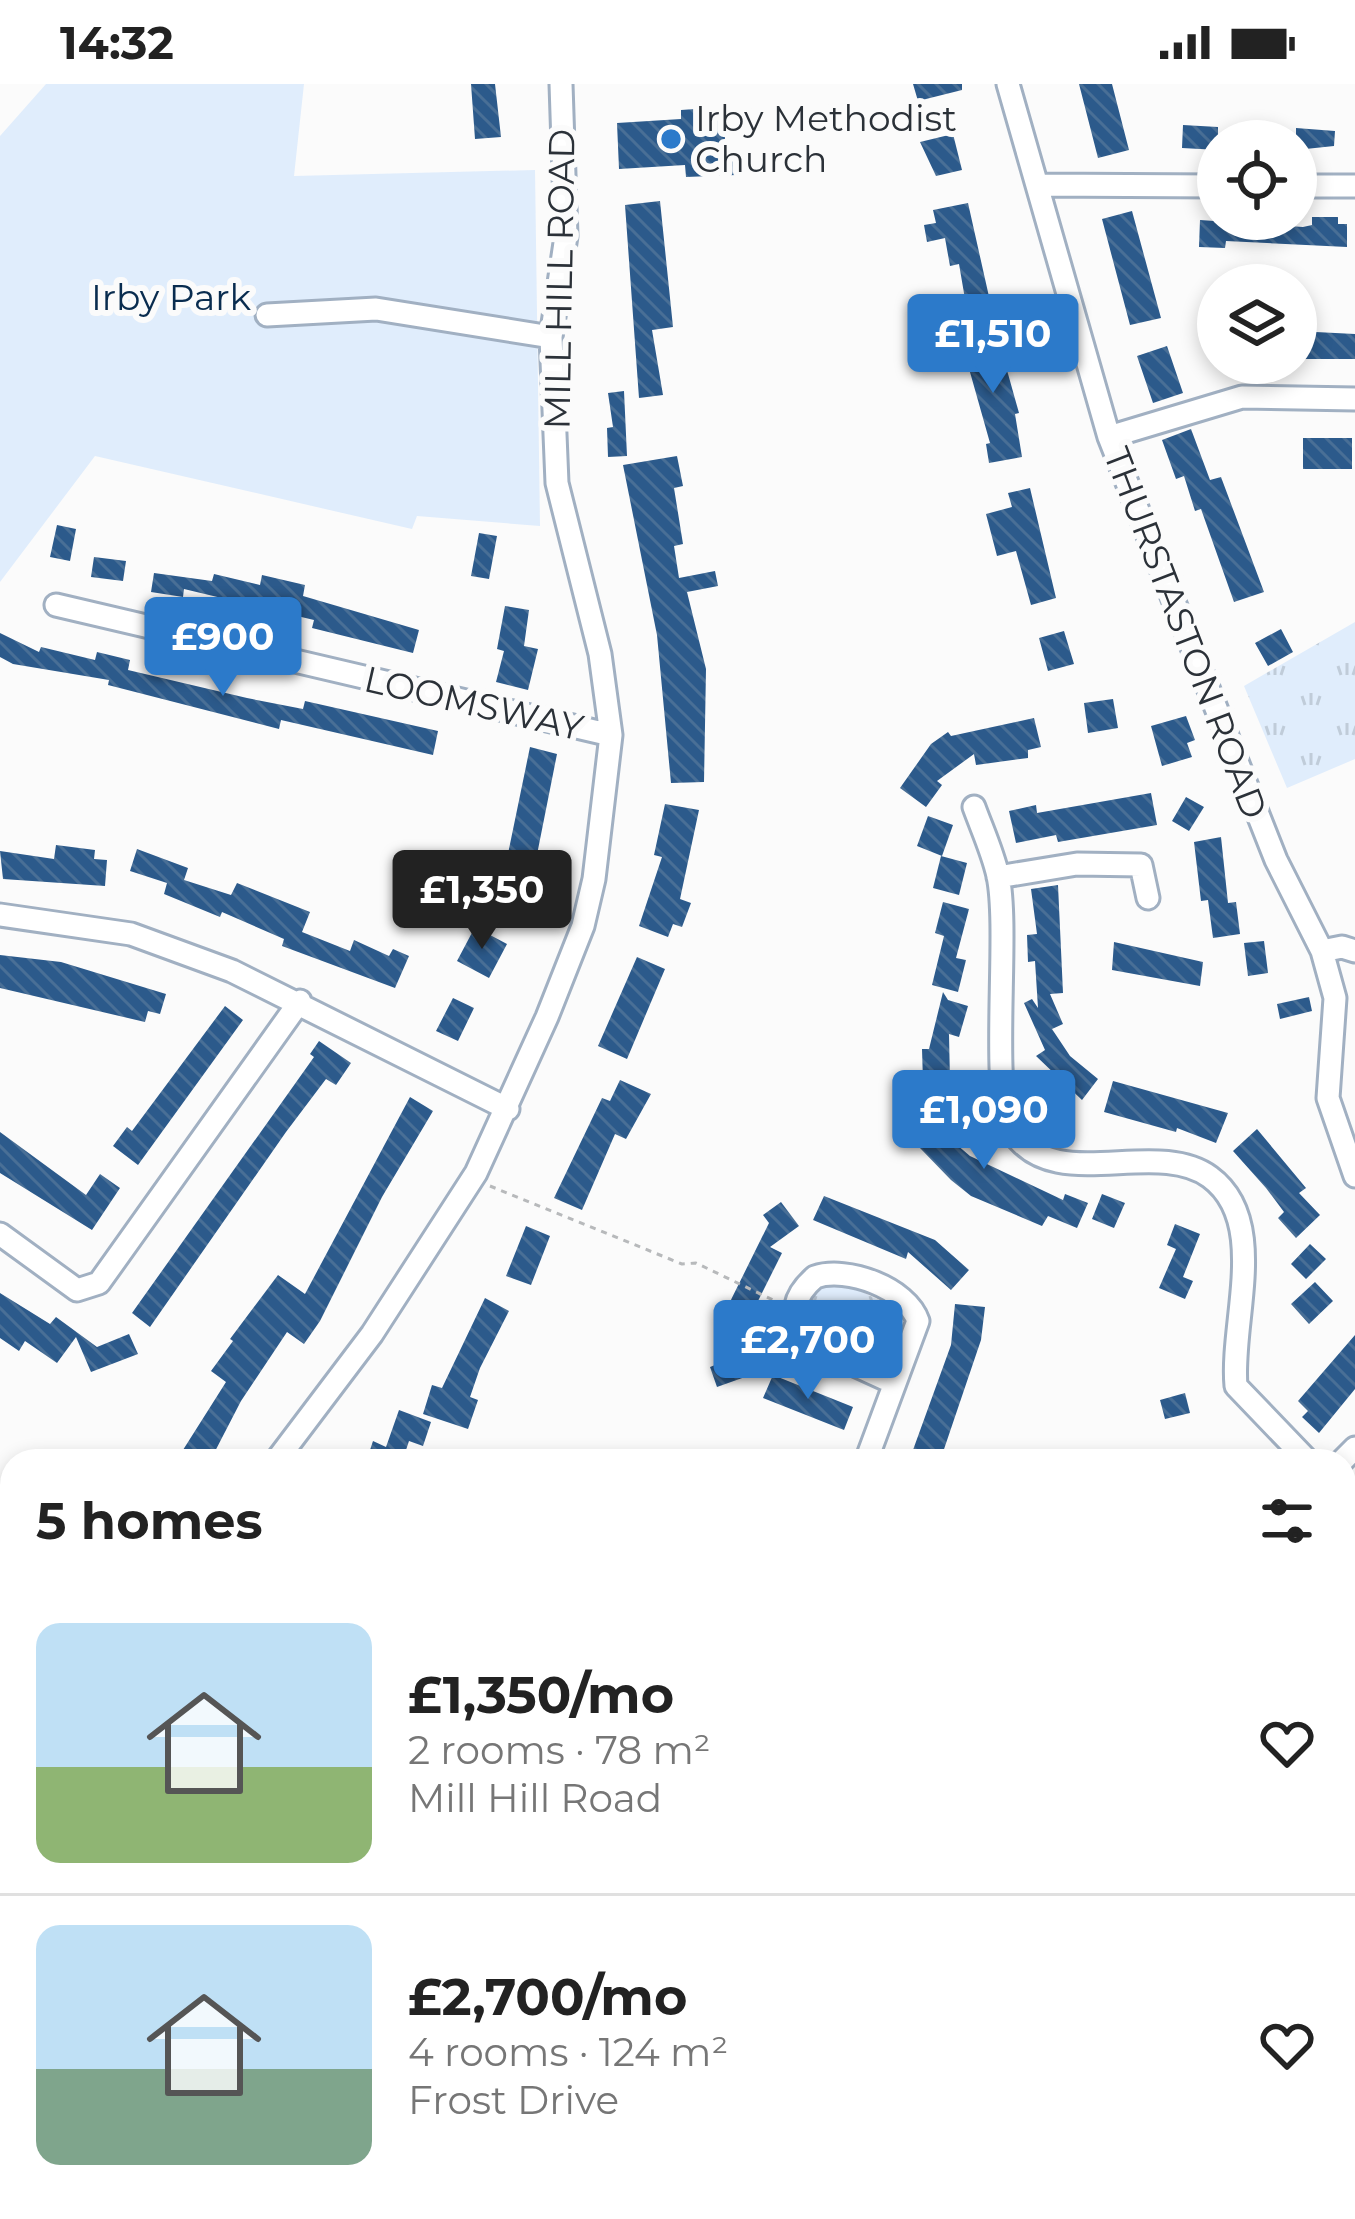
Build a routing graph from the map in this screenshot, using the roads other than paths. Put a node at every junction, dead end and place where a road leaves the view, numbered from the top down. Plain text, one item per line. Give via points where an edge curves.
1 (561, 84) edge
2 (1008, 84) edge
3 (1038, 185) junction
4 (1197, 186) edge
5 (1317, 186) edge
6 (1355, 186) edge
7 (268, 315) dead end
8 (551, 337) junction
9 (1355, 399) edge
10 (1109, 437) junction
11 (56, 605) dead end
12 (611, 734) junction
13 (974, 807) dead end
14 (998, 877) junction
15 (1148, 898) dead end
16 (0, 915) edge
17 (1322, 951) junction
18 (1355, 951) edge
19 (300, 1001) junction
20 (508, 1109) junction
21 (1355, 1176) edge
22 (0, 1234) edge
23 (894, 1384) junction
24 (285, 1449) edge
25 (870, 1449) edge
26 (1296, 1449) edge

1 - 8 street, MILL HILL ROAD via 566,236
2 - 3 street, THURSTASTON ROAD
3 - 4 street
3 - 10 street, THURSTASTON ROAD
5 - 6 street
7 - 8 street via 376,309
8 - 12 street, MILL HILL ROAD via 557,483 600,654
9 - 10 street via 1242,397
10 - 17 street, THURSTASTON ROAD via 1276,860
11 - 12 street, LOOMSWAY
12 - 20 street, MILL HILL ROAD via 583,926
13 - 14 street
14 - 15 street via 1077,864 1141,865
14 - 26 street via 1004,1114 1014,1134 1061,1161 1162,1163 1211,1178 1235,1205 1243,1233 1236,1386
16 - 19 street via 131,934
17 - 18 street
17 - 21 street, THURSTASTON ROAD via 1335,998 1328,1098
19 - 20 street
19 - 22 street via 99,1283 77,1290
20 - 24 street, MILL HILL ROAD via 372,1334
23 - 23 street via 918,1322 908,1302 830,1272 804,1286 794,1310 802,1341
23 - 25 street

